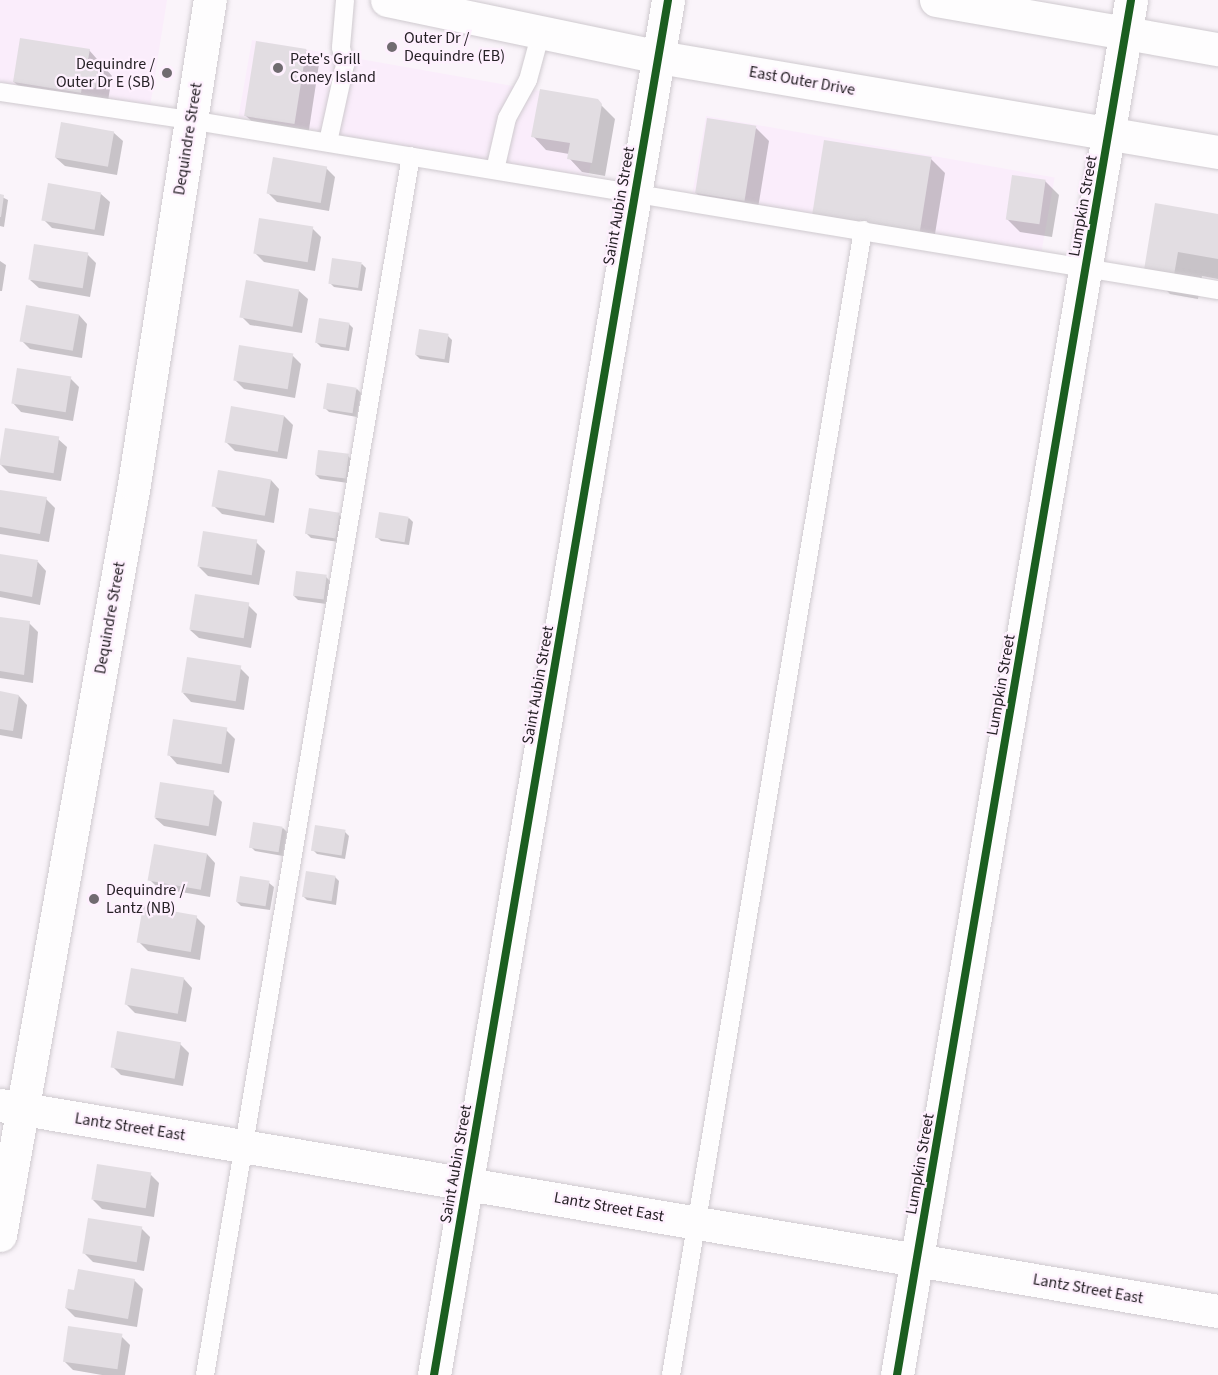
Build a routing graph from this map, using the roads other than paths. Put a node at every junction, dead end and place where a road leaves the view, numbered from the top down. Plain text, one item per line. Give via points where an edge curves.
1 (210, 0) edge
2 (345, 0) edge
3 (387, 0) edge
4 (668, 0) edge
5 (936, 0) edge
6 (1131, 0) edge
7 (541, 32) junction
8 (1126, 33) junction
9 (1218, 49) edge
10 (659, 57) junction
11 (0, 92) edge
12 (190, 120) junction
13 (1109, 133) junction
14 (328, 142) junction
15 (1218, 152) edge
16 (411, 156) junction
17 (495, 170) junction
18 (635, 193) junction
19 (863, 230) junction
20 (1086, 267) junction
21 (1218, 290) edge
22 (11, 1107) edge
23 (244, 1146) junction
24 (467, 1183) junction
25 (697, 1222) junction
26 (0, 1235) edge
27 (917, 1259) junction
28 (1218, 1311) edge
29 (205, 1375) edge
30 (434, 1375) edge
31 (671, 1375) edge
32 (897, 1375) edge

1 - 12 street, Dequindre Street
2 - 14 lane via 341,47 345,65
3 - 7 street, East Outer Drive
4 - 10 street, Saint Aubin Street
5 - 8 street
6 - 8 street, Lumpkin Street
7 - 10 street, East Outer Drive
7 - 17 lane via 528,80 507,118
8 - 9 street
8 - 13 street, Lumpkin Street
10 - 13 street, East Outer Drive
10 - 18 street, Saint Aubin Street
11 - 12 lane
12 - 14 lane
12 - 22 street, Dequindre Street via 134,484
13 - 15 street, East Outer Drive
13 - 20 street, Lumpkin Street
14 - 16 lane
16 - 17 lane
16 - 23 lane
17 - 18 lane
18 - 19 lane
18 - 24 street, Saint Aubin Street
19 - 20 lane
19 - 25 lane
20 - 21 lane
20 - 27 street, Lumpkin Street
22 - 23 street, Lantz Street East
22 - 26 street, Dequindre Street
23 - 24 street, Lantz Street East
23 - 29 lane
24 - 25 street, Lantz Street East
24 - 30 street, Saint Aubin Street
25 - 27 street, Lantz Street East
25 - 31 lane
27 - 28 street, Lantz Street East
27 - 32 street, Lumpkin Street

